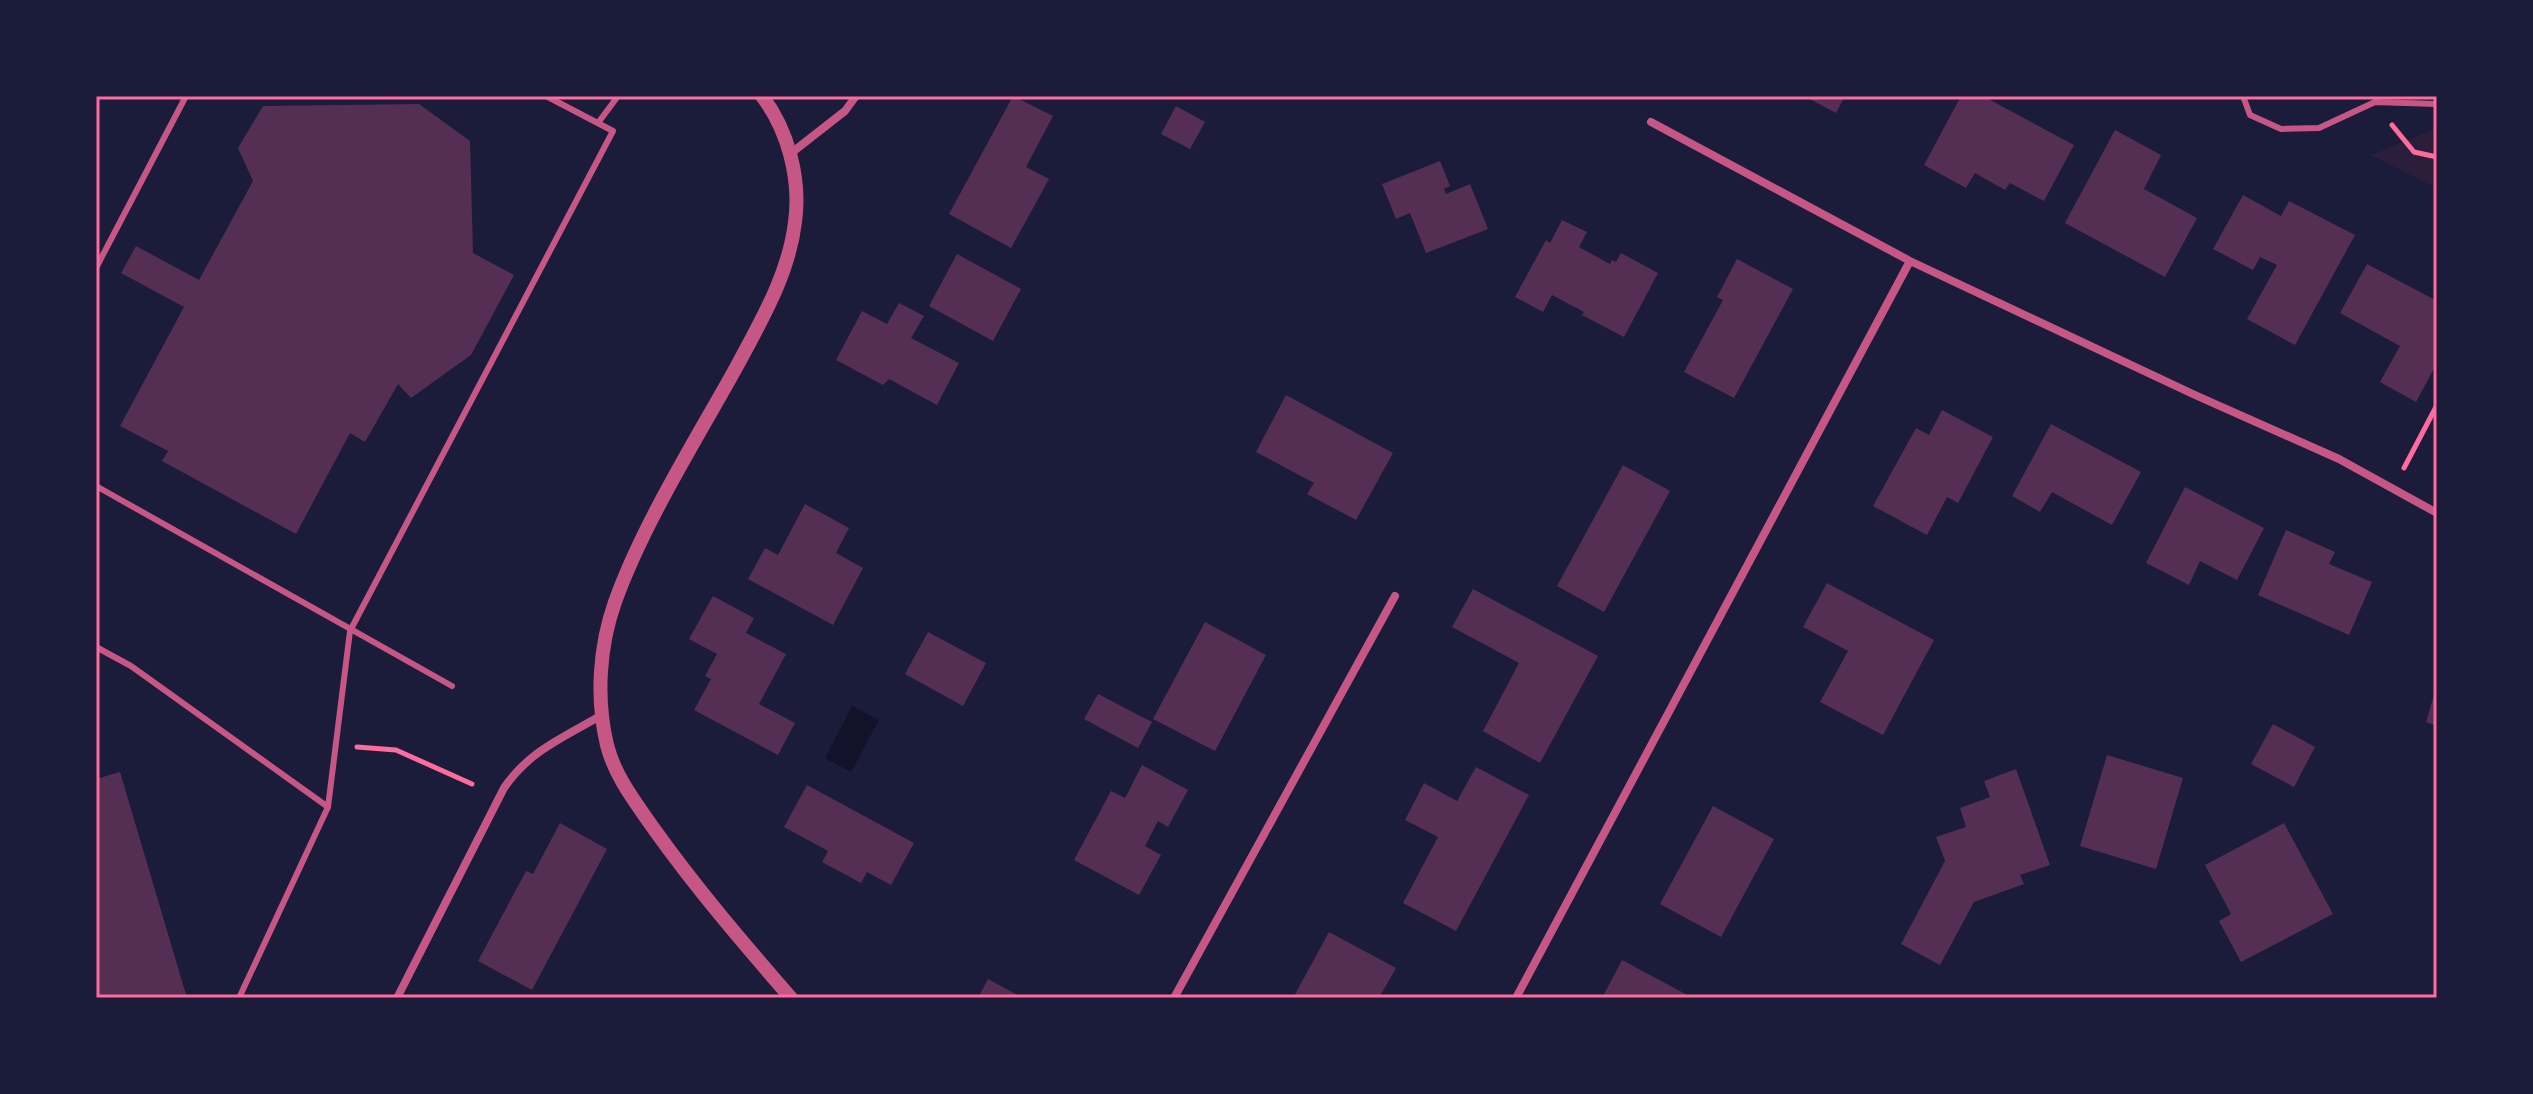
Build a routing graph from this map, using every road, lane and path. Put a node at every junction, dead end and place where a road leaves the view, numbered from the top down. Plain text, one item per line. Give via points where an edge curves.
1 (186, 96) edge
2 (546, 96) edge
3 (618, 96) edge
4 (762, 96) edge
5 (856, 96) edge
6 (2243, 96) edge
7 (2376, 99) edge
8 (2437, 104) edge
9 (1651, 122) dead end
10 (598, 123) junction
11 (790, 154) junction
12 (2437, 157) edge
13 (1910, 261) junction
14 (96, 268) edge
15 (2437, 405) edge
16 (96, 486) edge
17 (2393, 488) junction
18 (2437, 513) edge
19 (1395, 596) dead end
20 (350, 631) junction
21 (96, 647) edge
22 (452, 686) dead end
23 (602, 715) junction
24 (336, 745) junction
25 (472, 784) dead end
26 (328, 807) junction
27 (239, 998) edge
28 (397, 998) edge
29 (791, 998) edge
30 (1174, 998) edge
31 (1516, 998) edge

1 - 14 lane
2 - 10 lane
3 - 10 lane
4 - 11 street
5 - 11 street via 845,111
6 - 7 lane via 2250,115 2281,129 2319,128
7 - 8 lane
7 - 12 path via 2414,152
9 - 13 street
10 - 20 lane via 613,131
11 - 23 street via 797,202 783,272 614,605 603,655
13 - 17 street
13 - 31 street
15 - 17 path
16 - 20 lane
17 - 18 street
19 - 30 street
20 - 22 lane
20 - 24 lane
21 - 26 lane via 131,666
23 - 28 street via 515,771
23 - 29 street via 608,748 625,787 675,859
24 - 25 path via 396,750
24 - 26 lane
26 - 27 lane

